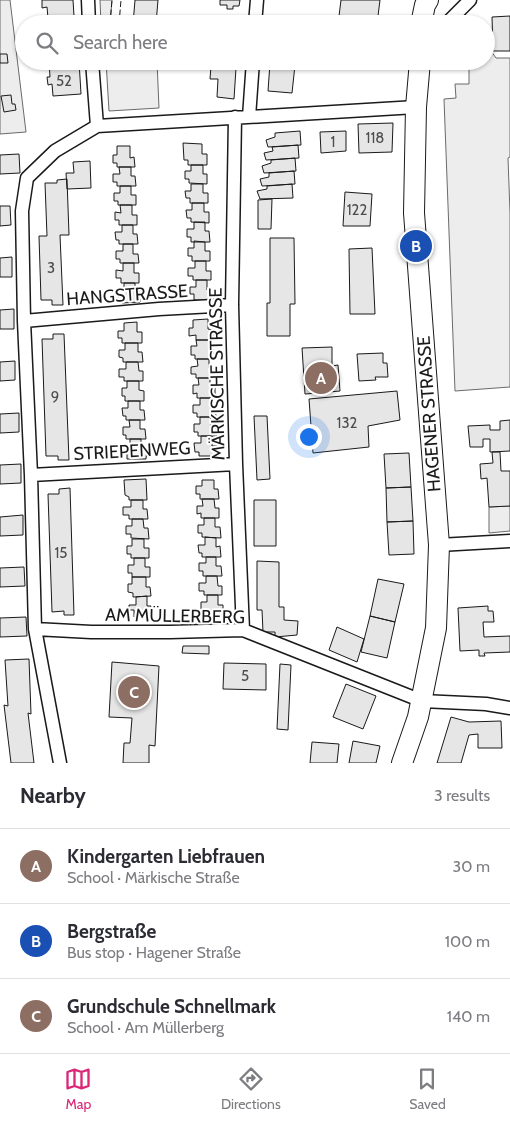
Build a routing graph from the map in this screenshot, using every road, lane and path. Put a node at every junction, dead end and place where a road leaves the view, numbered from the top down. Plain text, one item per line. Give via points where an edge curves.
1 (88, 0) edge
2 (257, 0) edge
3 (428, 0) edge
4 (434, 0) edge
5 (470, 0) edge
6 (89, 15) edge
7 (256, 15) edge
8 (423, 15) edge
9 (434, 15) edge
10 (455, 15) edge
11 (93, 70) edge
12 (252, 70) edge
13 (419, 70) edge
14 (416, 107) junction
15 (235, 117) junction
16 (249, 117) junction
17 (97, 126) junction
18 (232, 305) junction
19 (24, 321) junction
20 (236, 464) junction
21 (31, 475) junction
22 (510, 541) edge
23 (439, 545) junction
24 (35, 628) junction
25 (243, 630) junction
26 (422, 701) junction
27 (510, 708) edge
28 (60, 763) edge
29 (402, 763) edge

1 - 6 street
2 - 7 street
3 - 8 main road
4 - 9 main road
5 - 10 street
11 - 17 street
12 - 16 street
13 - 14 main road, HAGENER STRASSE
14 - 16 street
14 - 23 main road, HAGENER STRASSE via 414,213
15 - 16 street
15 - 17 street
15 - 18 street, MÄRKISCHE STRASSE
17 - 19 street via 54,151 27,178 22,211
18 - 19 street, HANGSTRASSE
18 - 20 street, MÄRKISCHE STRASSE
19 - 21 street
20 - 21 street, STRIEPENWEG
20 - 25 street, MÄRKISCHE STRASSE
21 - 24 street
22 - 23 street
23 - 26 main road, HAGENER STRASSE via 436,628
24 - 25 street, AM MÜLLERBERG via 91,632
24 - 28 street
25 - 26 street, AM MÜLLERBERG
26 - 27 street, AM MÜLLERBERG
26 - 29 main road, HAGENER STRASSE

